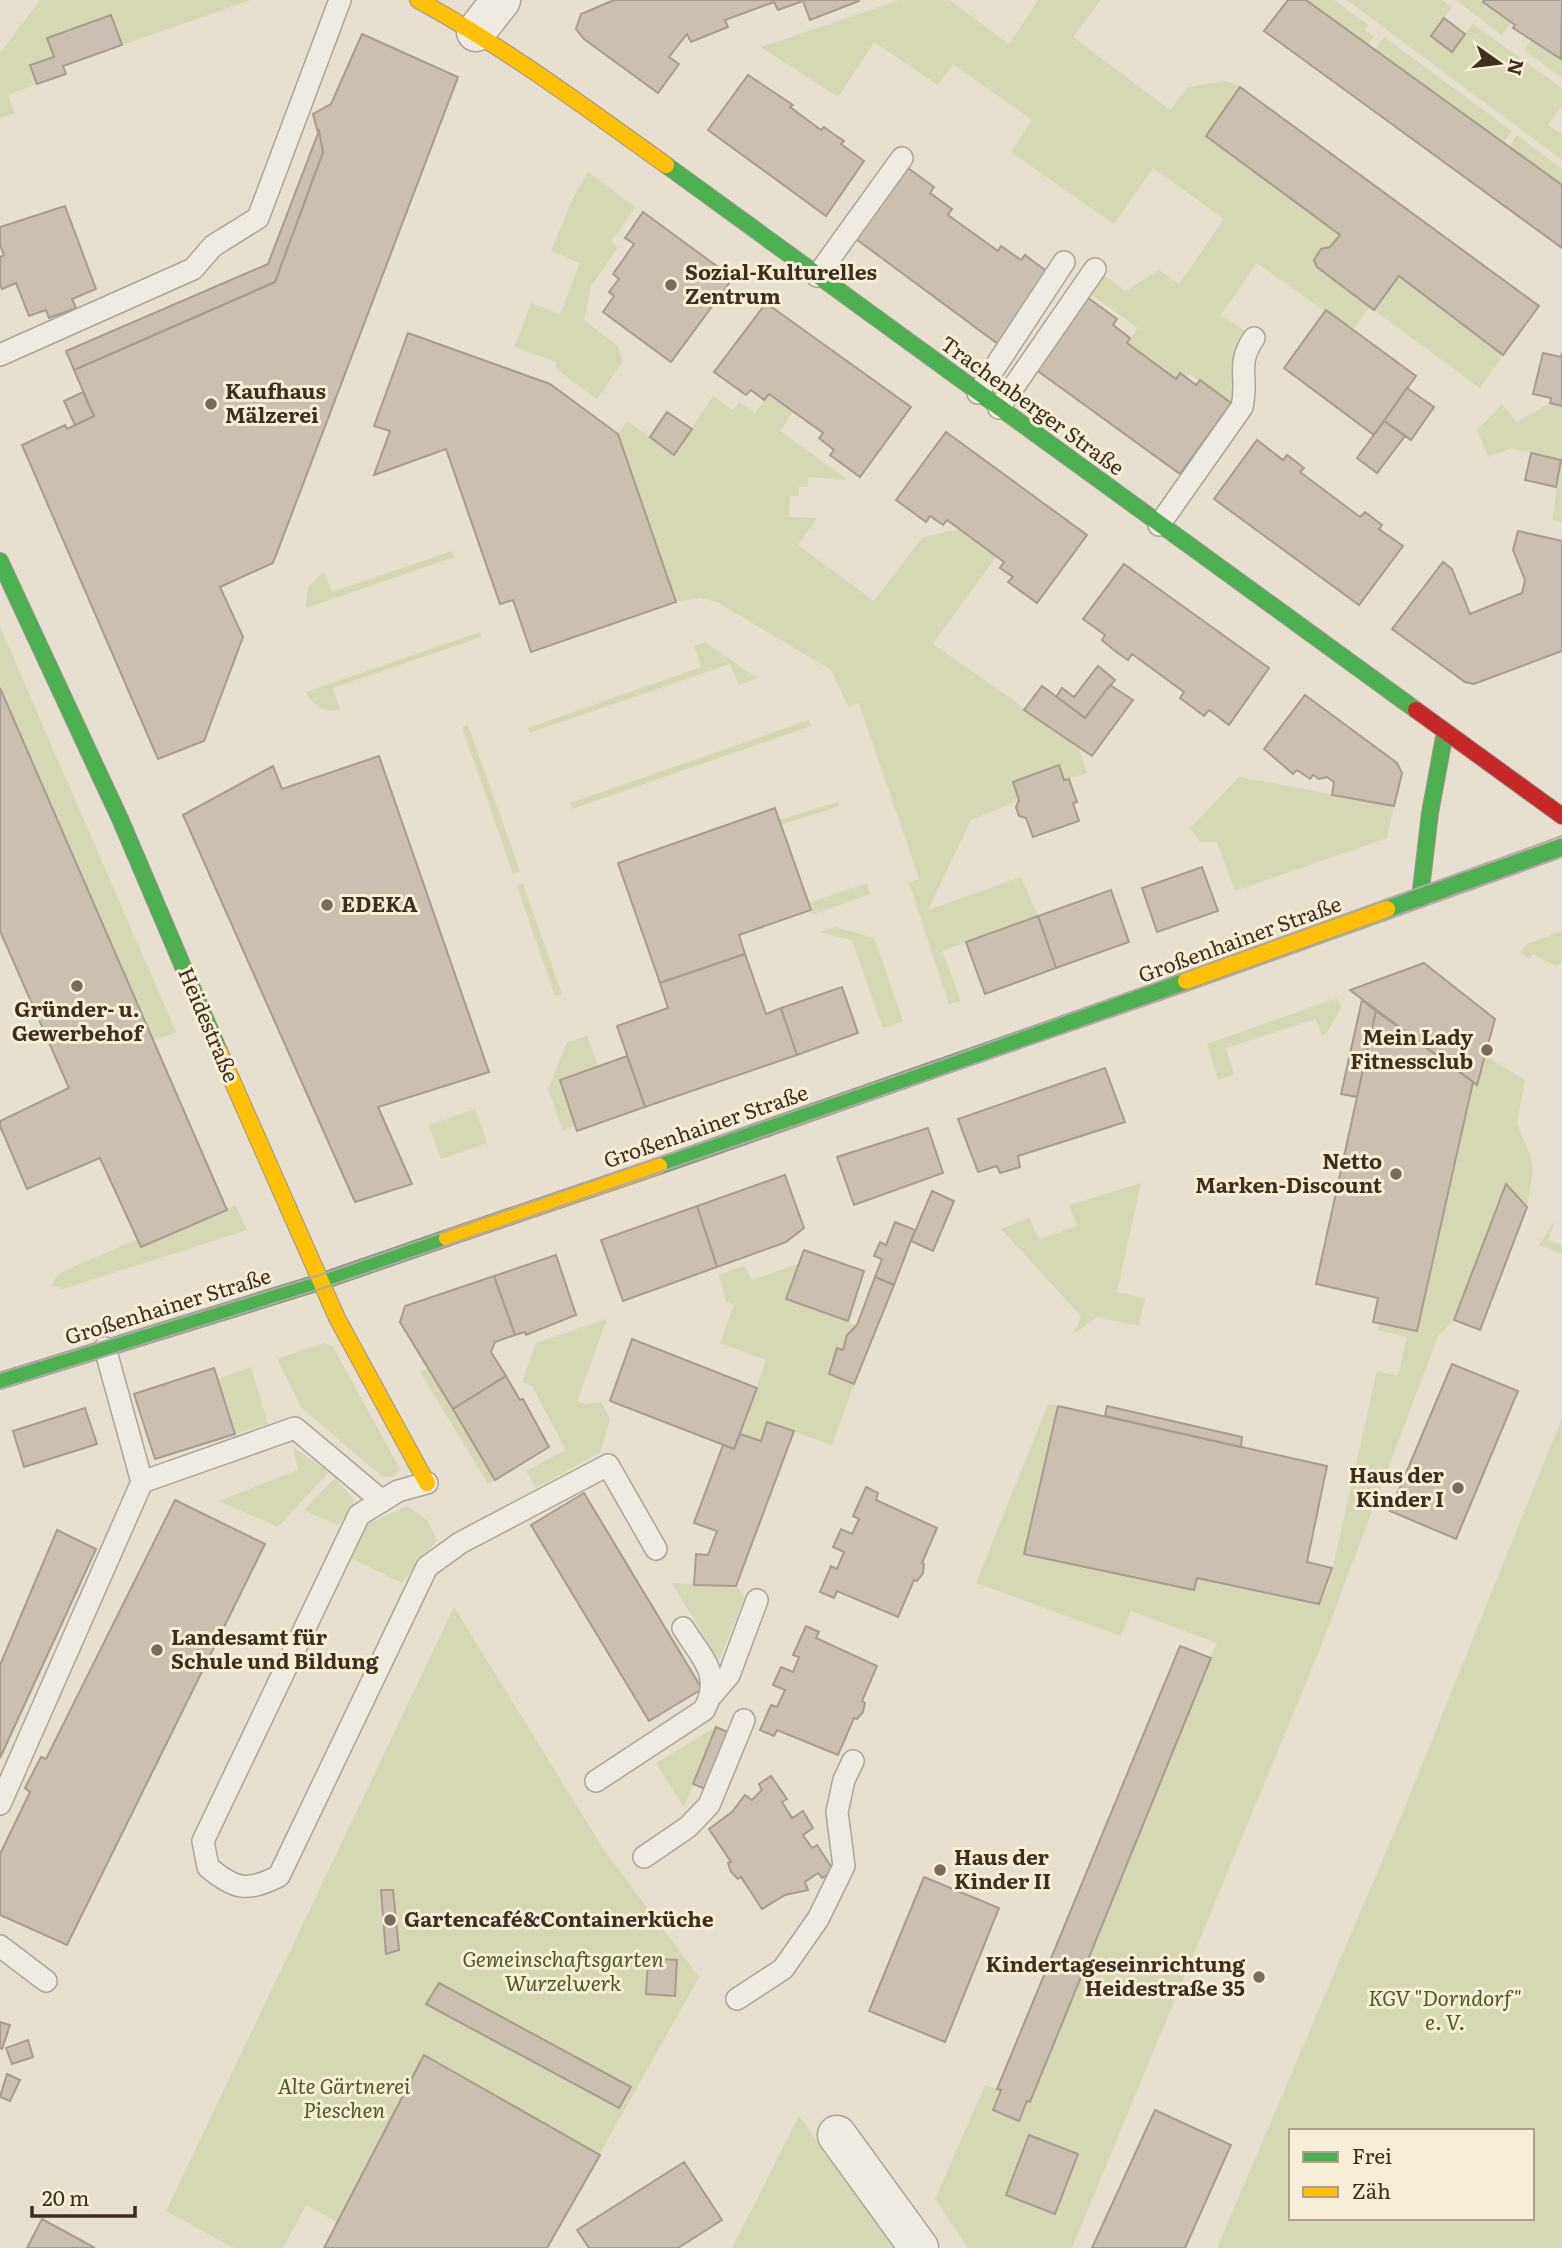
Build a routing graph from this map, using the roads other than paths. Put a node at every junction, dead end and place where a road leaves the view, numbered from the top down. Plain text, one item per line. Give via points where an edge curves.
1 (340, 0) edge
2 (418, 0) edge
3 (501, 0) edge
4 (476, 32) junction
5 (902, 158) dead end
6 (1064, 262) dead end
7 (1095, 270) dead end
8 (817, 275) junction
9 (1254, 338) dead end
10 (0, 355) edge
11 (978, 393) junction
12 (999, 408) junction
13 (1159, 525) junction
14 (0, 561) edge
15 (1444, 733) junction
16 (1562, 816) edge
17 (1562, 848) edge
18 (1420, 898) junction
19 (320, 1282) junction
20 (105, 1349) junction
21 (0, 1381) edge
22 (142, 1482) junction
23 (427, 1483) joint
24 (382, 1501) junction
25 (656, 1549) dead end
26 (757, 1600) dead end
27 (683, 1629) dead end
28 (712, 1695) junction
29 (744, 1720) dead end
30 (853, 1761) dead end
31 (596, 1781) dead end
32 (0, 1804) edge
33 (644, 1857) dead end
34 (0, 1946) edge
35 (46, 1981) dead end
36 (737, 1999) dead end
37 (837, 2135) dead end
38 (919, 2248) edge

1 - 10 lane via 258,218 213,246 193,269
2 - 4 street, Trachenberger Straße
3 - 4 street
4 - 8 street, Trachenberger Straße
5 - 8 lane
6 - 11 lane
7 - 12 lane
8 - 11 street, Trachenberger Straße
9 - 13 lane via 1242,356 1242,407
11 - 12 street, Trachenberger Straße
12 - 13 street, Trachenberger Straße
13 - 15 street, Trachenberger Straße
14 - 19 street, Heidestraße via 121,821
15 - 16 street, Trachenberger Straße
15 - 18 street
17 - 18 street, Großenhainer Straße
18 - 19 street, Großenhainer Straße via 947,1067
19 - 20 street, Großenhainer Straße
19 - 23 street, Heidestraße
20 - 21 street, Großenhainer Straße
20 - 22 lane
22 - 24 lane via 295,1428
22 - 32 lane
23 - 24 lane
24 - 25 lane via 359,1515 203,1840 208,1867 228,1884 256,1888 279,1876 428,1567 460,1544 608,1465
26 - 28 lane via 729,1675
27 - 28 lane via 712,1674
28 - 31 lane via 704,1710
29 - 33 lane via 709,1805 688,1827
30 - 36 lane via 837,1812 844,1866 783,1969
34 - 35 lane
37 - 38 street

